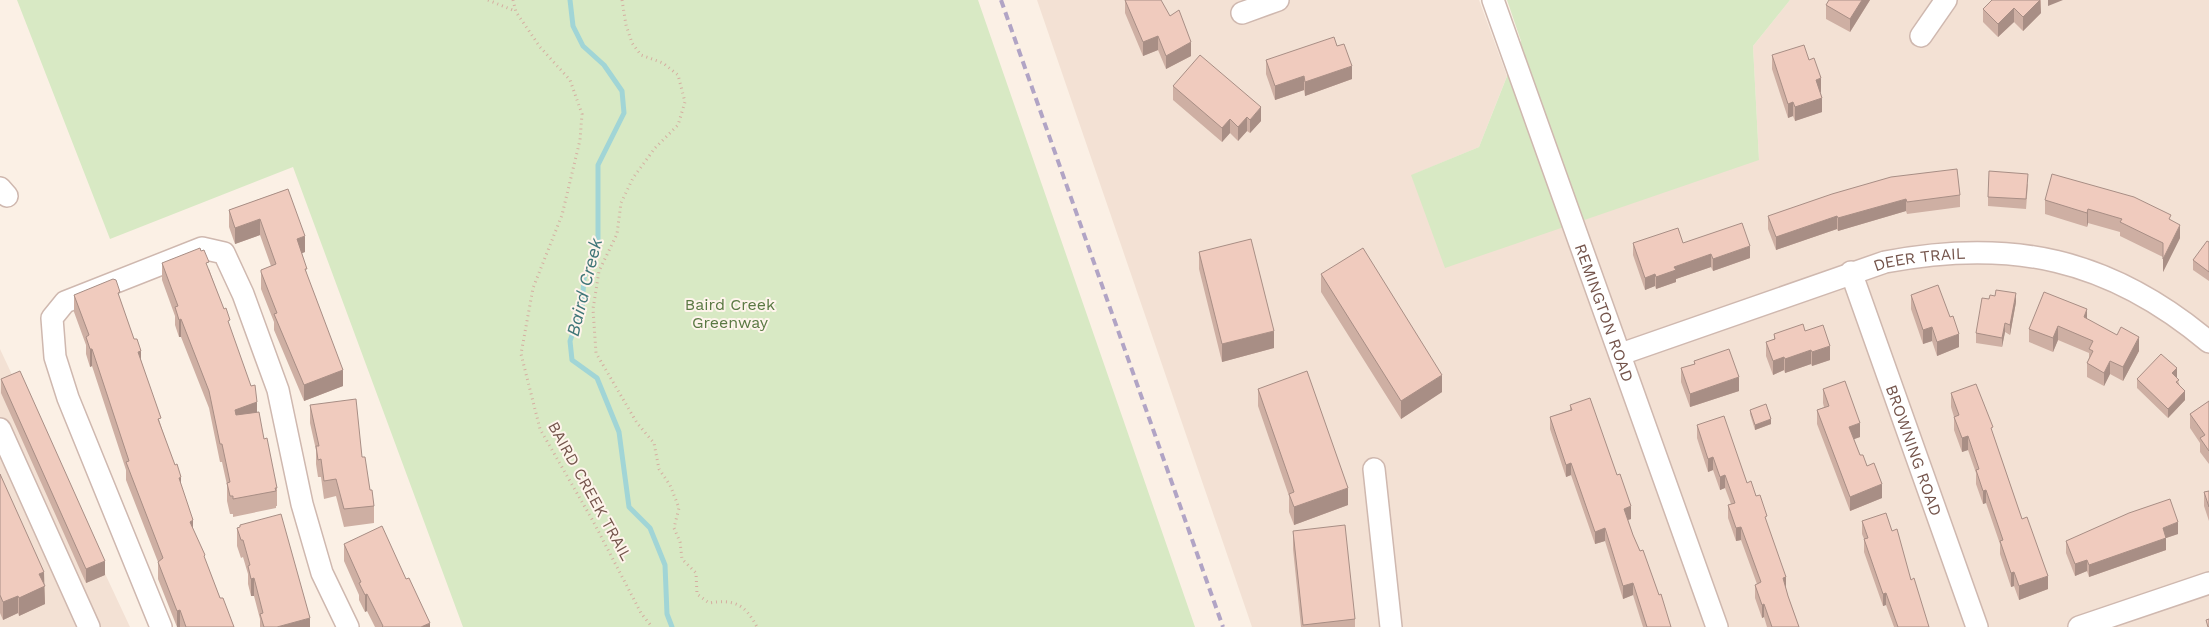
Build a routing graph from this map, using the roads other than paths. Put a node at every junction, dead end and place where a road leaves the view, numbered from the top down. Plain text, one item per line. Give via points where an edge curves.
1 (1278, 0) edge
2 (1493, 0) edge
3 (1946, 0) edge
4 (1242, 14) dead end
5 (1921, 36) dead end
6 (1851, 272) junction
7 (2209, 342) edge
8 (1621, 354) junction
9 (0, 429) edge
10 (1374, 469) dead end
11 (2209, 582) edge
12 (89, 627) edge
13 (161, 627) edge
14 (348, 627) edge
15 (1391, 627) edge
16 (1717, 627) edge
17 (1977, 627) edge
18 (2079, 627) edge

1 - 4 street
2 - 8 street, REMINGTON ROAD
3 - 5 street
6 - 7 street, DEER TRAIL via 1928,253 1971,251 2045,258 2102,276 2149,298 2185,321
6 - 8 street, DEER TRAIL
6 - 17 street, BROWNING ROAD
8 - 16 street, REMINGTON ROAD
9 - 12 street
10 - 15 street
11 - 18 street
13 - 14 street via 68,398 55,357 52,318 65,302 202,248 224,253 243,294 278,390 302,504 322,573

